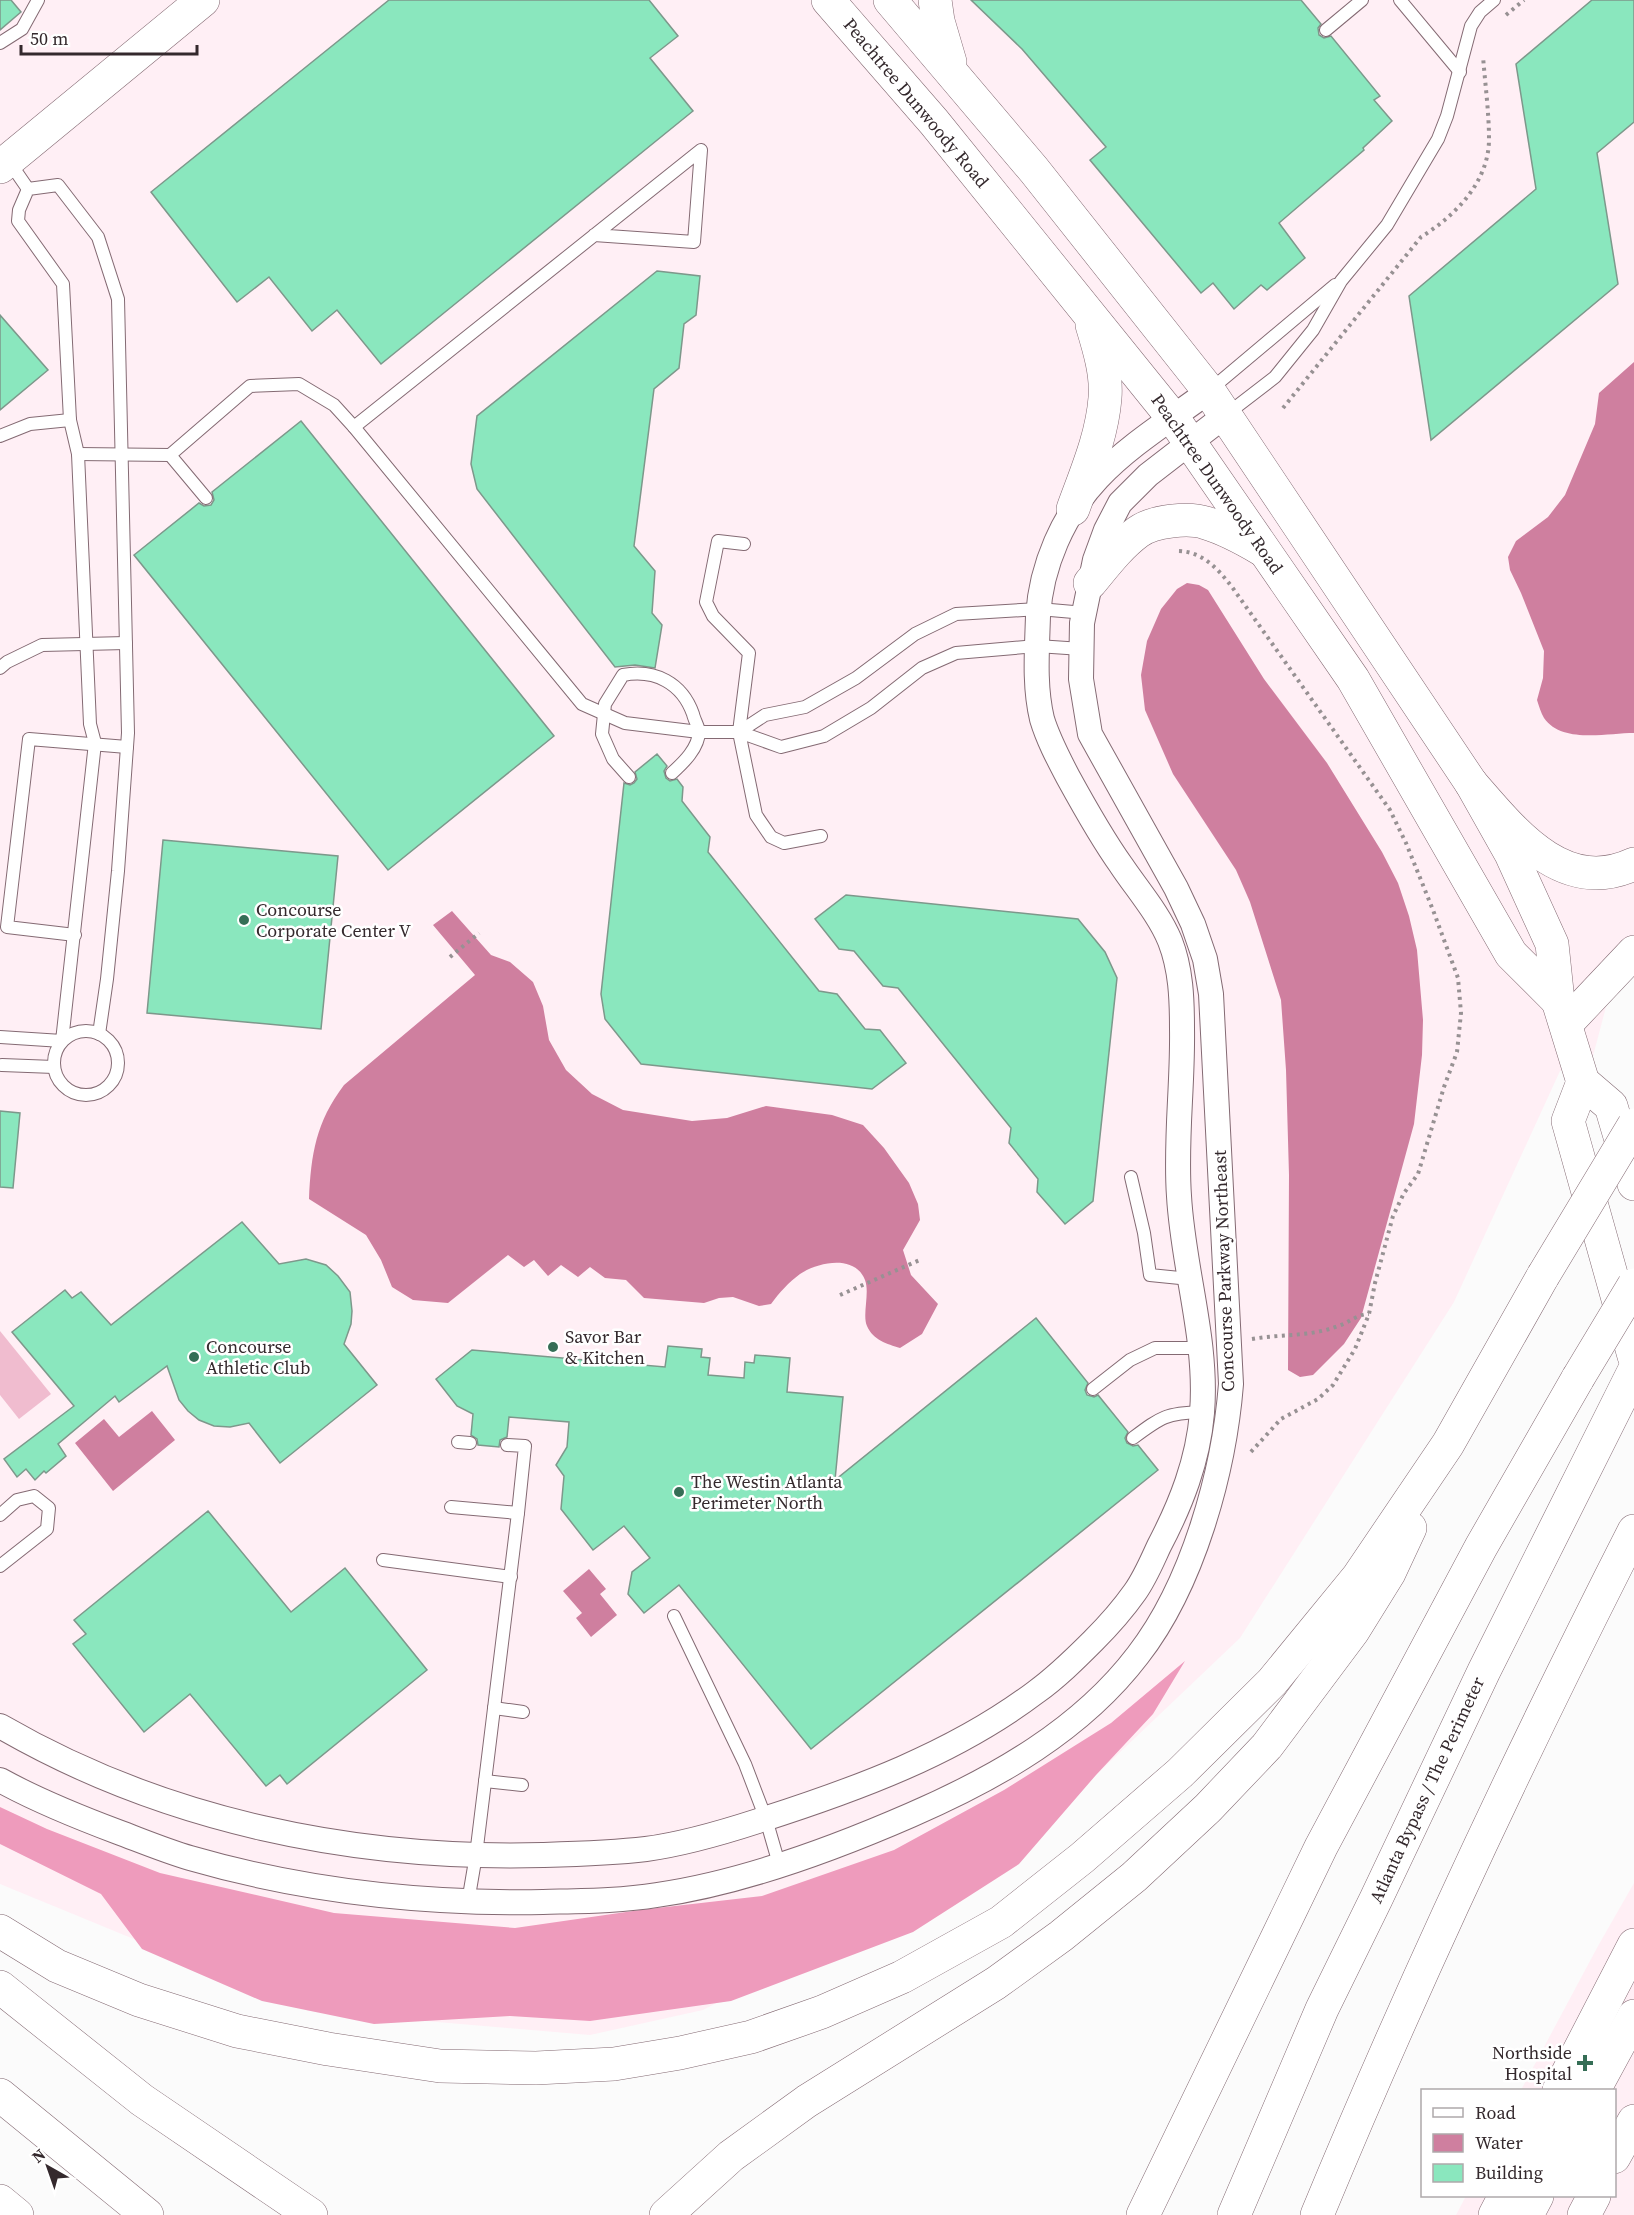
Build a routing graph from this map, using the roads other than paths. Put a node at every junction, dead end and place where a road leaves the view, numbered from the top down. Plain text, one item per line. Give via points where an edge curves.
1 (38, 0) edge
2 (203, 0) edge
3 (828, 0) edge
4 (890, 0) edge
5 (935, 0) edge
6 (1362, 0) edge
7 (1400, 0) edge
8 (1494, 0) edge
9 (1326, 30) dead end
10 (0, 43) edge
11 (1460, 72) junction
12 (953, 73) junction
13 (3, 159) edge
14 (28, 189) junction
15 (594, 235) junction
16 (1341, 281) junction
17 (1090, 315) junction
18 (1218, 403) junction
19 (70, 420) junction
20 (354, 427) junction
21 (1181, 430) junction
22 (0, 436) edge
23 (78, 454) junction
24 (122, 455) junction
25 (170, 455) junction
26 (206, 498) dead end
27 (1073, 509) junction
28 (744, 544) dead end
29 (1264, 551) junction
30 (1087, 598) junction
31 (1039, 609) junction
32 (126, 643) junction
33 (86, 644) junction
34 (1037, 646) junction
35 (1082, 649) junction
36 (0, 668) edge
37 (604, 715) junction
38 (699, 732) junction
39 (739, 732) junction
40 (95, 743) junction
41 (127, 747) junction
42 (672, 773) dead end
43 (629, 777) dead end
44 (1471, 783) junction
45 (821, 836) dead end
46 (1634, 864) edge
47 (75, 936) junction
48 (1634, 952) edge
49 (1562, 1012) junction
50 (99, 1034) junction
51 (0, 1037) edge
52 (62, 1041) junction
53 (2, 1065) dead end
54 (54, 1068) junction
55 (1583, 1082) junction
56 (1634, 1125) edge
57 (1131, 1177) dead end
58 (1634, 1184) edge
59 (1190, 1279) junction
60 (1634, 1285) edge
61 (1201, 1348) junction
62 (1634, 1356) edge
63 (1634, 1371) edge
64 (1093, 1389) dead end
65 (1202, 1412) junction
66 (1133, 1438) dead end
67 (507, 1444) dead end
68 (1448, 1444) junction
69 (451, 1507) dead end
70 (518, 1513) junction
71 (0, 1515) edge
72 (1634, 1531) edge
73 (383, 1560) dead end
74 (0, 1566) edge
75 (511, 1577) junction
76 (674, 1616) dead end
77 (494, 1708) junction
78 (523, 1712) dead end
79 (0, 1725) edge
80 (0, 1780) edge
81 (485, 1781) junction
82 (522, 1785) dead end
83 (765, 1819) junction
84 (476, 1855) junction
85 (779, 1864) junction
86 (468, 1902) junction
87 (0, 1931) edge
88 (1634, 1945) edge
89 (0, 1988) edge
90 (1634, 2016) edge
91 (1560, 2089) edge
92 (1595, 2089) edge
93 (0, 2095) edge
94 (1634, 2121) edge
95 (1616, 2153) edge
96 (1504, 2197) edge
97 (1536, 2197) edge
98 (1593, 2197) edge
99 (0, 2201) edge
100 (17, 2215) edge
101 (147, 2215) edge
102 (311, 2215) edge
103 (666, 2215) edge
104 (1143, 2215) edge
105 (1234, 2215) edge
106 (1317, 2215) edge
107 (1495, 2215) edge
108 (1527, 2215) edge
109 (1584, 2215) edge

1 - 10 lane via 22,29
2 - 13 main road
3 - 17 main road, Peachtree Dunwoody Road via 934,122
4 - 12 main road, Peachtree Dunwoody Road
5 - 12 main road
6 - 9 lane
7 - 11 lane
8 - 11 lane via 1471,26
11 - 16 lane via 1438,139 1424,164 1387,225
12 - 18 main road, Peachtree Dunwoody Road
13 - 14 lane
14 - 19 lane via 18,221 63,284
14 - 24 lane via 58,185 98,237 118,298
15 - 15 lane via 674,171 701,150 694,242
15 - 20 lane
16 - 18 lane
16 - 18 lane via 1313,330 1275,377
17 - 21 main road, Peachtree Dunwoody Road
17 - 27 main road via 1101,357 1105,396 1098,438
18 - 21 street, Concourse Parkway Northeast
18 - 44 main road, Peachtree Dunwoody Road
19 - 22 lane via 30,424
19 - 23 lane
20 - 25 lane via 334,405 299,384 250,386
20 - 37 lane via 582,704
21 - 27 street, Concourse Parkway Northeast via 1098,477
21 - 29 main road, Peachtree Dunwoody Road
21 - 30 street, Concourse Parkway Northeast via 1148,475 1120,503 1098,550
23 - 24 lane
23 - 33 lane
24 - 25 lane
24 - 32 lane
25 - 26 lane
27 - 31 street, Concourse Parkway Northeast via 1042,581
28 - 39 lane via 718,541 706,602 713,616 749,653
29 - 30 main road via 1204,522 1166,521 1140,530 1117,551
29 - 49 main road, Peachtree Dunwoody Road via 1353,679 1510,954
30 - 31 lane
30 - 35 street, Concourse Parkway Northeast
31 - 34 street, Concourse Parkway Northeast
31 - 39 lane via 956,614 915,634 856,678 805,707 765,715
32 - 33 lane
32 - 41 lane
33 - 36 lane via 42,645
33 - 40 lane via 90,724
34 - 35 lane
34 - 39 lane via 956,653 922,668 871,708 824,736 781,747
34 - 59 street, Concourse Parkway Northeast via 1042,719 1053,749 1097,830 1167,934 1178,965 1182,999 1178,1184
35 - 85 street, Concourse Parkway Northeast via 1081,679 1090,734 1193,924 1211,994 1231,1384 1219,1470 1188,1565 1166,1611 1139,1654 1103,1695 1014,1763 960,1793 871,1832
37 - 38 lane via 626,723
37 - 38 lane via 604,704 623,675 649,674 674,685 689,702
37 - 43 lane via 602,734 607,748
38 - 39 lane
38 - 42 lane via 690,756
39 - 45 lane via 756,815 771,837 784,843
40 - 41 lane
40 - 47 lane
40 - 47 lane via 29,739 7,927
41 - 50 lane via 115,903
44 - 46 main road via 1511,829 1545,857 1575,871 1598,873 1619,871
44 - 49 main road, Peachtree Dunwoody Road via 1511,854 1552,944
47 - 52 lane
48 - 49 main road
49 - 55 main road, Peachtree Dunwoody Road
50 - 52 lane via 79,1032
50 - 54 lane via 118,1056 116,1077 109,1086 89,1095 78,1094 68,1090
51 - 52 lane
52 - 54 lane
53 - 54 lane
55 - 58 main road via 1611,1106
55 - 62 main road via 1568,1121
56 - 68 main road, bridge
57 - 59 lane via 1150,1275
59 - 61 street, Concourse Parkway Northeast
60 - 104 main road, bridge via 1481,1547 1321,1847
61 - 64 lane via 1155,1348 1130,1360
61 - 65 street, Concourse Parkway Northeast
63 - 105 main road, Atlanta Bypass / The Perimeter via 1322,2009
65 - 66 lane via 1161,1416
65 - 83 street, Concourse Parkway Northeast via 1194,1466 1178,1510 1137,1590 1072,1662 1036,1693 939,1751 892,1773
67 - 70 lane via 525,1446
68 - 87 main road via 1358,1577 1272,1682 1180,1773 1082,1858 1001,1922 902,1977 751,2037 614,2064 536,2068 440,2066 226,2028 139,2000 57,1966
68 - 103 main road via 1389,1573 1353,1631 1267,1746 1208,1808 1134,1877 1034,1956 807,2101 731,2157
69 - 70 lane
70 - 75 lane
71 - 74 lane via 17,1500 34,1496 49,1508 47,1529
72 - 106 main road via 1496,1810
73 - 75 lane
75 - 77 lane
76 - 83 lane via 745,1764
77 - 78 lane
77 - 81 lane
79 - 84 street, Concourse Parkway Northeast via 81,1768 200,1812 328,1841
80 - 86 street, Concourse Parkway Northeast via 62,1811 186,1857 252,1875 392,1897
81 - 82 lane
81 - 84 lane
83 - 84 street, Concourse Parkway Northeast via 705,1838 650,1849
83 - 85 lane
84 - 86 lane
85 - 86 street, Concourse Parkway Northeast via 656,1896
88 - 91 main road
89 - 102 main road via 142,2100
90 - 92 main road
93 - 101 main road
94 - 95 main road
96 - 107 main road
97 - 108 main road
98 - 109 main road
99 - 100 main road

